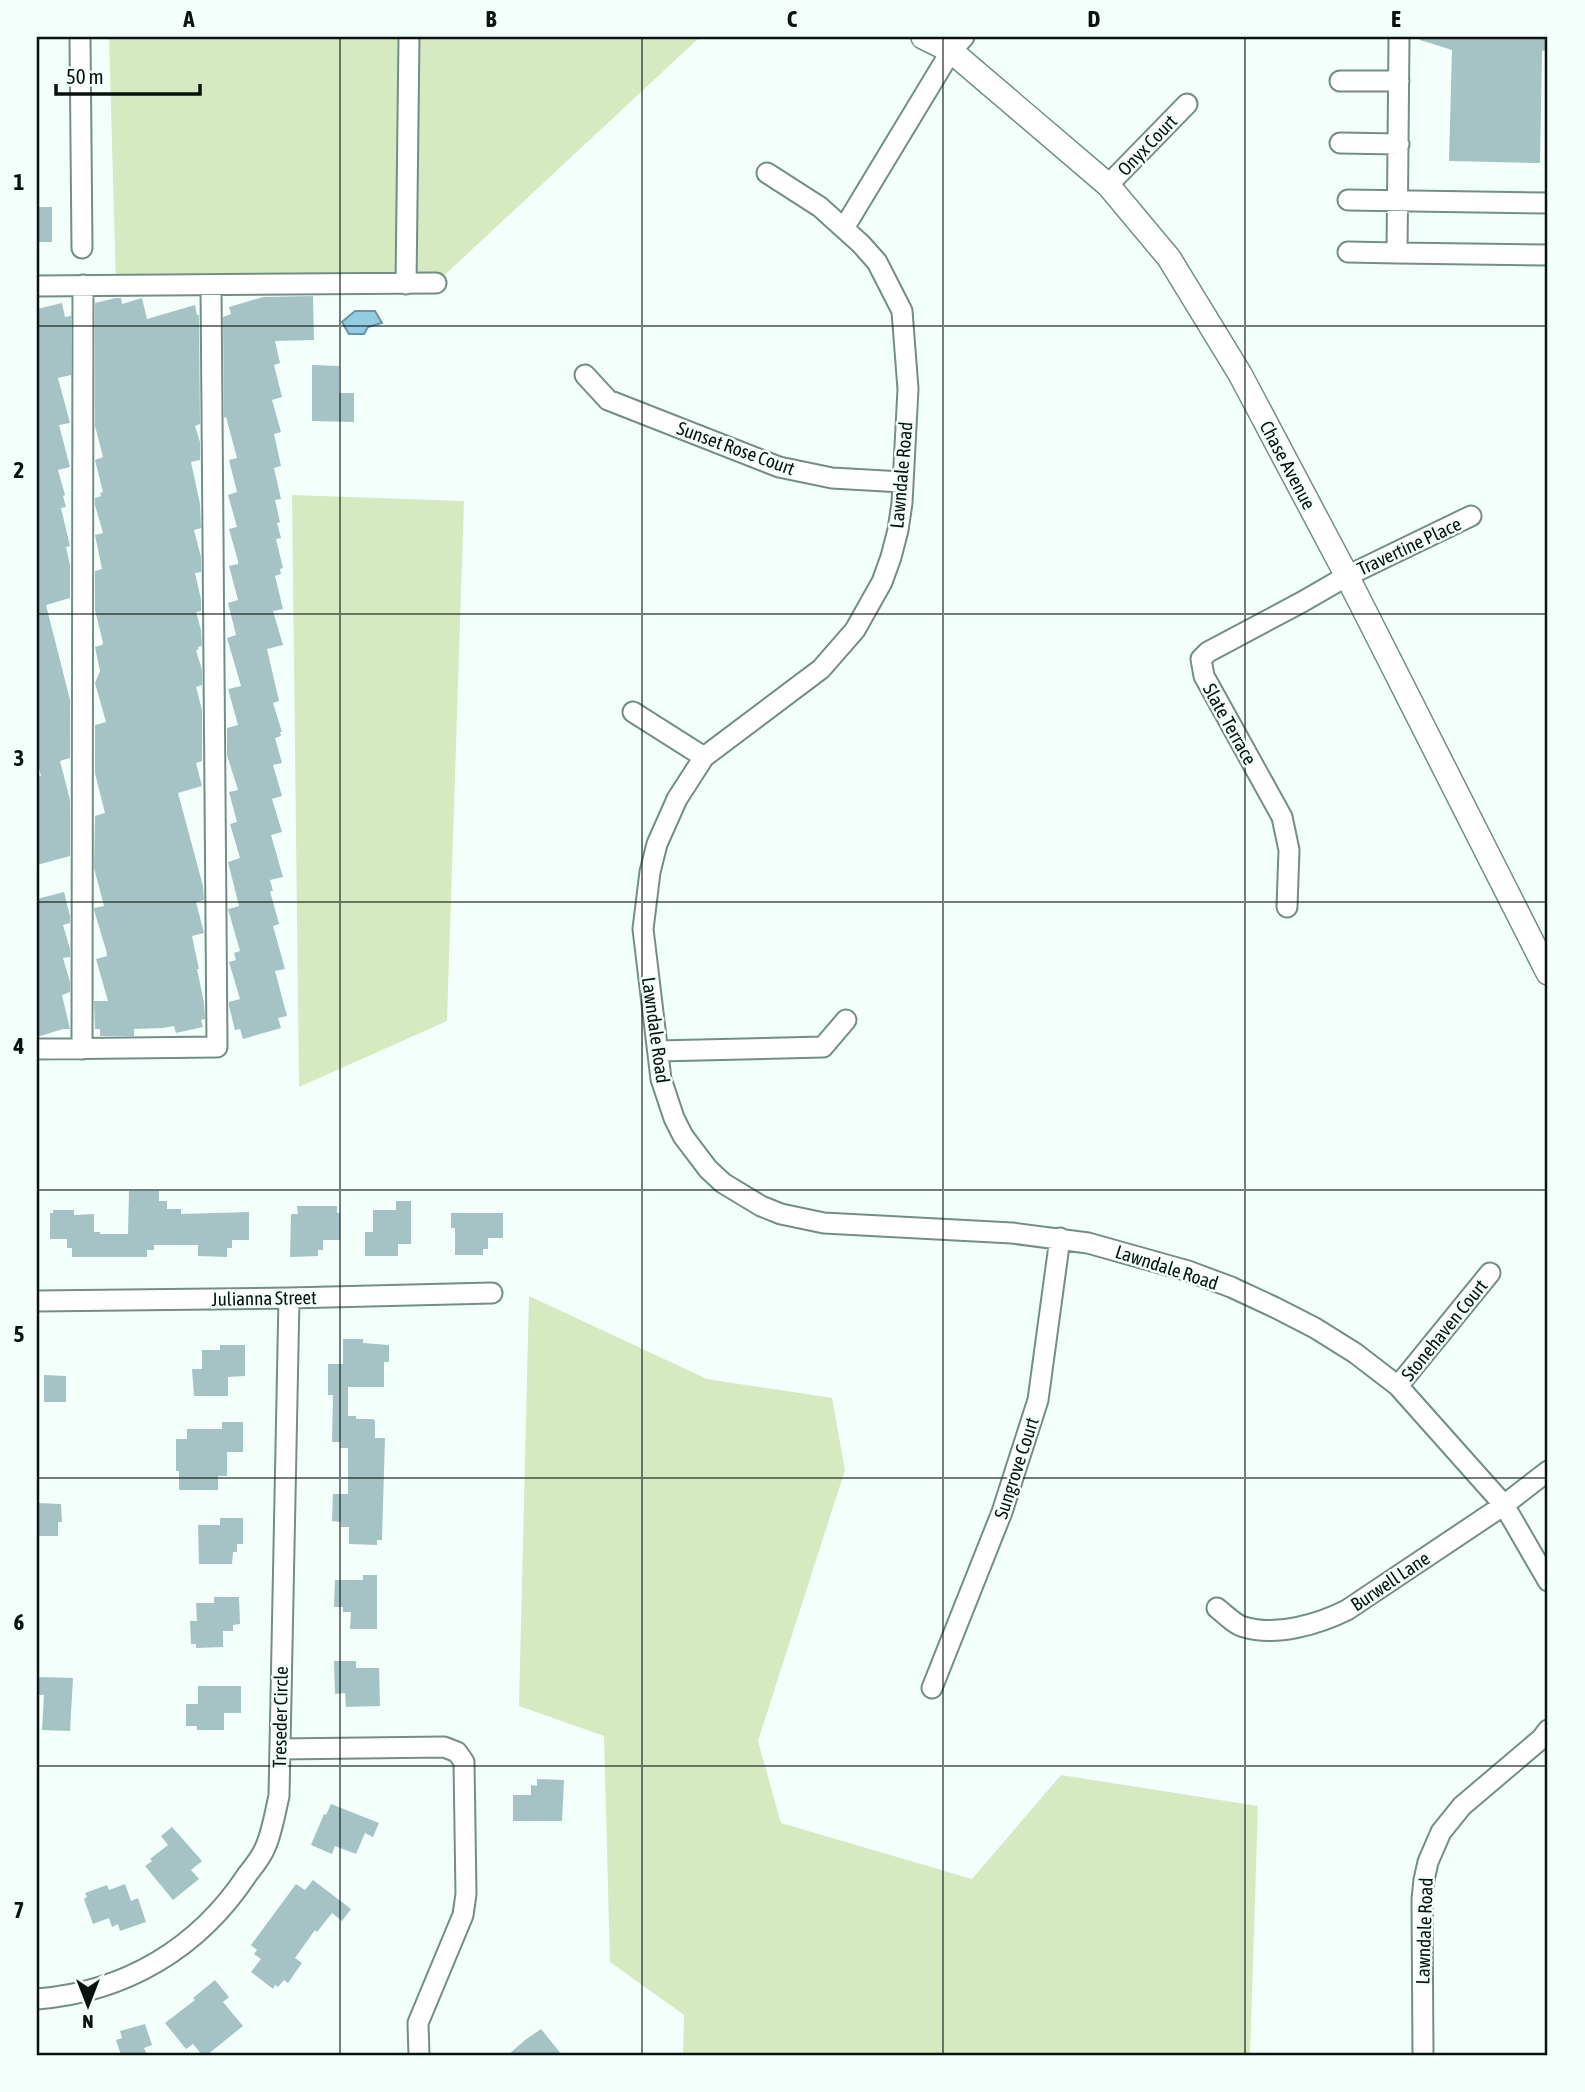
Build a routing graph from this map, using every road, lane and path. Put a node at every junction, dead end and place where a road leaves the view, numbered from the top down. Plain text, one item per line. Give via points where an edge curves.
1 (79, 37) edge
2 (409, 37) edge
3 (923, 37) edge
4 (1399, 37) edge
5 (958, 44) edge
6 (1399, 81) junction
7 (1340, 82) dead end
8 (1187, 104) dead end
9 (1340, 143) dead end
10 (1399, 144) junction
11 (766, 173) dead end
12 (1108, 185) junction
13 (1349, 200) dead end
14 (1398, 200) junction
15 (1548, 203) edge
16 (844, 228) junction
17 (82, 248) dead end
18 (1349, 252) dead end
19 (1397, 253) junction
20 (1548, 255) edge
21 (436, 283) dead end
22 (406, 284) junction
23 (83, 285) junction
24 (211, 285) junction
25 (37, 286) edge
26 (585, 376) dead end
27 (902, 482) junction
28 (1471, 516) dead end
29 (1347, 576) junction
30 (633, 712) dead end
31 (704, 757) junction
32 (1287, 907) dead end
33 (1548, 973) edge
34 (846, 1020) dead end
35 (37, 1049) edge
36 (82, 1049) junction
37 (658, 1051) junction
38 (1060, 1238) junction
39 (1490, 1273) dead end
40 (492, 1293) dead end
41 (289, 1298) junction
42 (37, 1301) edge
43 (1398, 1386) junction
44 (1548, 1471) edge
45 (1504, 1505) junction
46 (1548, 1581) edge
47 (1217, 1608) dead end
48 (932, 1688) dead end
49 (1548, 1730) edge
50 (280, 1748) junction
51 (37, 1999) edge
52 (419, 2055) edge
53 (1423, 2055) edge

1 - 17 street
2 - 22 street
3 - 5 main road, Chase Avenue
4 - 6 street
5 - 12 main road, Chase Avenue
5 - 16 street
6 - 7 street
6 - 10 street
8 - 12 street, Onyx Court
9 - 10 street
10 - 14 street
11 - 16 street, Lawndale Road
12 - 29 main road, Chase Avenue via 1169,258 1233,362
13 - 14 street
14 - 15 street
14 - 19 street
16 - 27 street, Lawndale Road via 877,262 902,311 908,389
18 - 19 street
19 - 20 street
21 - 22 street
22 - 24 street
23 - 24 street
23 - 25 street
23 - 36 street
24 - 36 street via 217,1047
26 - 27 street, Sunset Rose Court via 608,400 779,467 832,478
27 - 31 street, Lawndale Road via 891,557 855,629 821,670
28 - 29 street, Travertine Place
29 - 32 street, Slate Terrace via 1201,659 1204,676 1282,817 1289,850
29 - 33 main road, Chase Avenue
30 - 31 street
31 - 37 street, Lawndale Road via 666,821 645,900 643,929
34 - 37 street via 822,1047
35 - 36 street
37 - 38 street, Lawndale Road via 666,1099 683,1136 723,1183 761,1206 824,1223
38 - 43 street, Lawndale Road via 1131,1253 1231,1287 1315,1328
38 - 48 street, Sungrove Court via 1038,1400 1002,1512
39 - 43 street, Stonehaven Court
40 - 41 street, Julianna Street
41 - 42 street, Julianna Street
41 - 50 street, Treseder Circle
43 - 45 street, Lawndale Road
44 - 45 street, Burwell Lane
45 - 46 street, Lawndale Road
45 - 47 street, Burwell Lane via 1328,1619 1288,1629 1257,1629 1242,1627
49 - 53 street, Lawndale Road via 1462,1806 1434,1846 1422,1899
50 - 51 street, Treseder Circle via 279,1796 265,1848 205,1927 167,1957 118,1982
50 - 52 street via 444,1747 457,1752 464,1762 463,1914 418,2022

